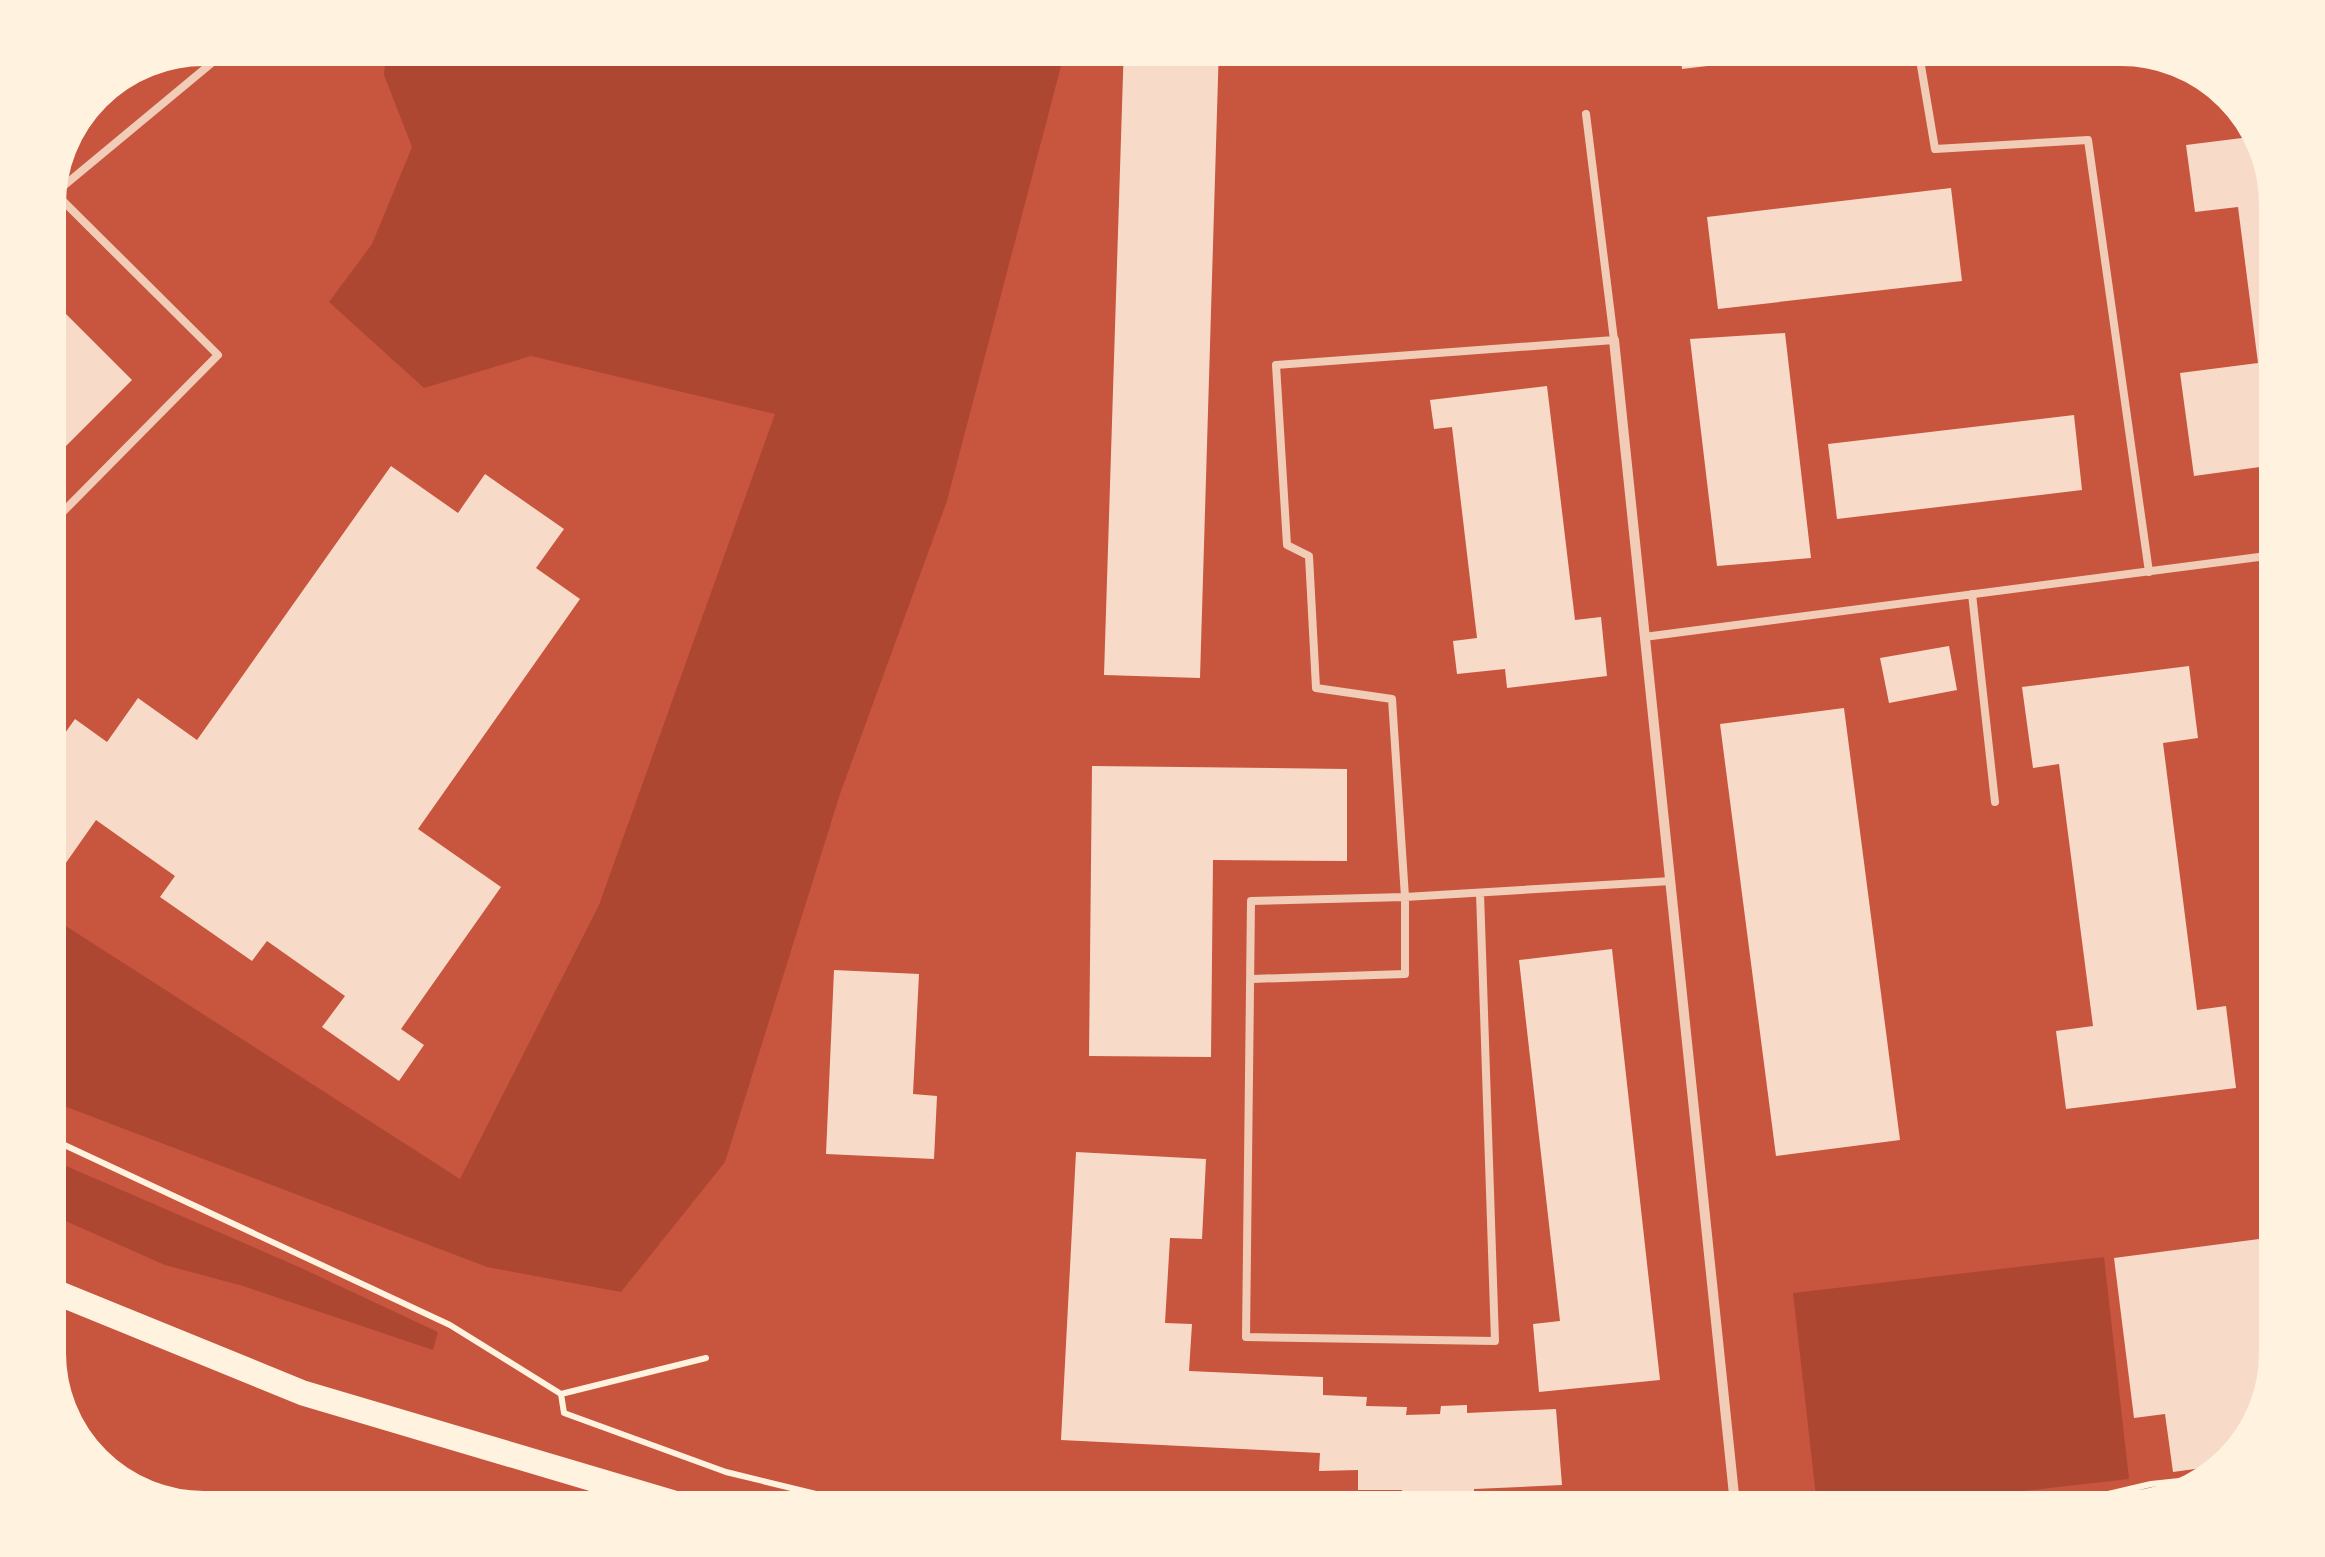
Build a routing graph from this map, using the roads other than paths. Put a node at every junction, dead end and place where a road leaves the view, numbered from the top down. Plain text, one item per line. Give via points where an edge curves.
1 (215, 60) edge
2 (1920, 60) edge
3 (1586, 114) dead end
4 (61, 188) edge
5 (60, 198) edge
6 (1614, 340) junction
7 (60, 515) edge
8 (2265, 556) edge
9 (2149, 572) junction
10 (1972, 594) junction
11 (1644, 637) junction
12 (1996, 802) dead end
13 (1671, 881) junction
14 (1480, 893) junction
15 (1405, 898) junction
16 (1252, 979) junction
17 (60, 1295) edge
18 (654, 1497) edge
19 (1734, 1497) edge

1 - 4 lane
2 - 9 lane via 1935,148 2088,140
3 - 6 lane
5 - 7 lane via 218,355
6 - 11 street
6 - 15 lane via 1276,364 1287,545 1309,556 1316,688 1392,699
8 - 9 lane
9 - 10 lane
10 - 11 lane
10 - 12 lane
11 - 13 street
13 - 14 lane
13 - 19 street
14 - 15 lane
14 - 16 lane via 1495,1341 1246,1338
15 - 16 lane via 1405,974
15 - 16 lane via 1251,901
17 - 18 main road via 303,1393

